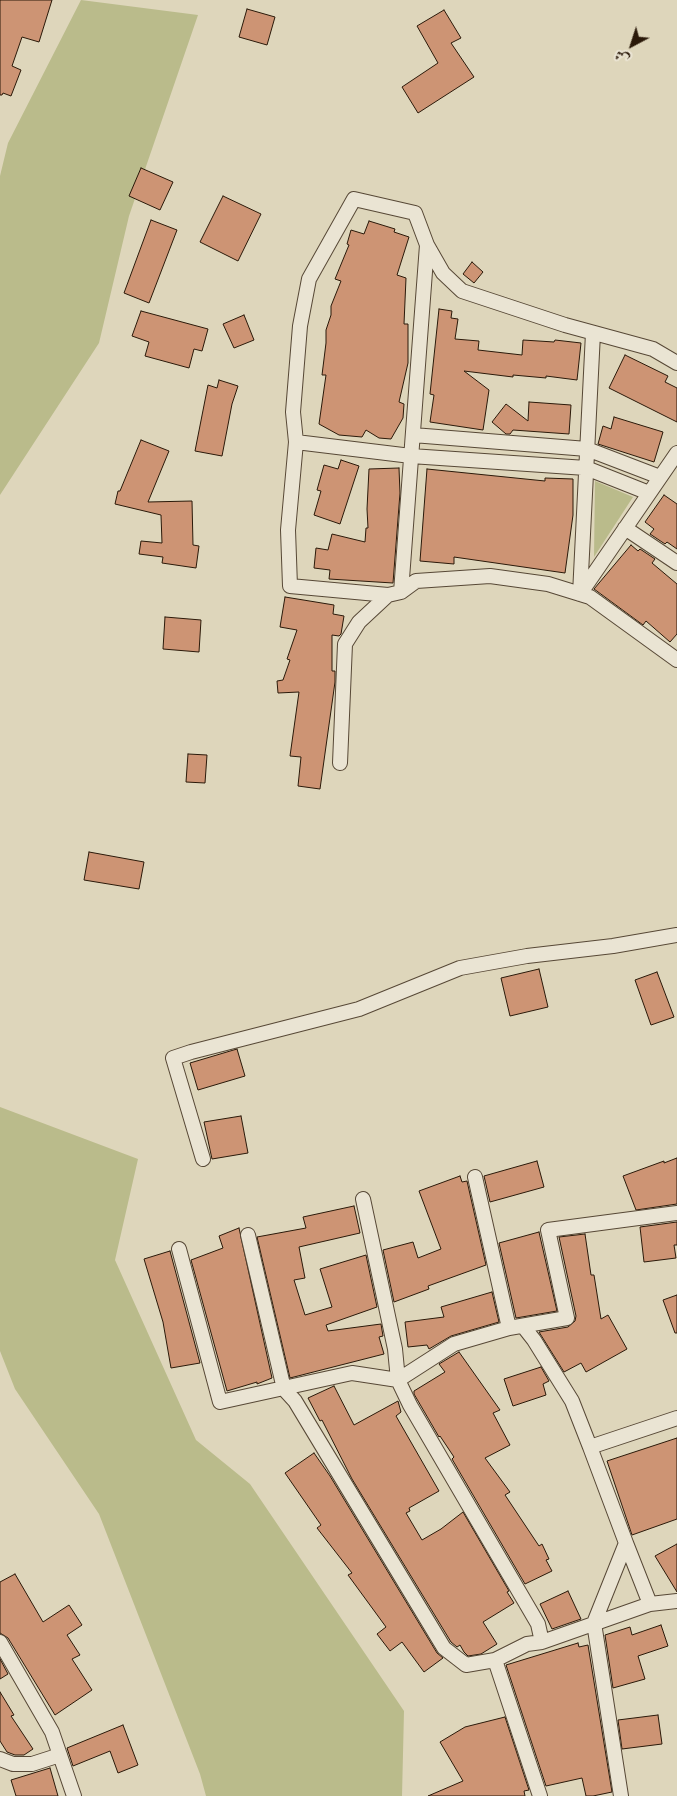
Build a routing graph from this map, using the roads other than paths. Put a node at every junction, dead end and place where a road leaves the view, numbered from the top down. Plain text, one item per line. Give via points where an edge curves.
1 (427, 245) junction
2 (593, 333) junction
3 (677, 363) edge
4 (413, 435) junction
5 (296, 442) junction
6 (587, 449) junction
7 (677, 453) edge
8 (411, 456) junction
9 (586, 468) junction
10 (668, 472) edge
11 (649, 493) junction
12 (625, 528) junction
13 (677, 563) edge
14 (394, 594) junction
15 (580, 594) junction
16 (677, 660) edge
17 (340, 763) dead end
18 (677, 935) edge
19 (203, 1159) dead end
20 (475, 1177) dead end
21 (363, 1199) dead end
22 (677, 1213) edge
23 (248, 1235) dead end
24 (179, 1249) dead end
25 (516, 1327) junction
26 (398, 1380) junction
27 (284, 1388) junction
28 (677, 1418) edge
29 (590, 1448) junction
30 (626, 1543) junction
31 (677, 1601) edge
32 (650, 1604) junction
33 (594, 1623) junction
34 (0, 1642) edge
35 (542, 1642) junction
36 (495, 1660) junction
37 (60, 1755) junction
38 (0, 1759) edge
39 (74, 1796) edge
40 (540, 1796) edge
41 (622, 1796) edge

1 - 2 street via 443,273 462,291
1 - 4 street
1 - 5 street via 415,213 354,199 309,279 300,326 294,402
2 - 3 street via 653,349
2 - 6 street
4 - 6 street
4 - 8 street
5 - 8 street
5 - 14 street via 288,530 290,586
6 - 9 street
6 - 10 street
7 - 10 street
8 - 9 street
8 - 14 street
9 - 11 street
9 - 15 street
10 - 11 street
11 - 12 street
12 - 13 street
12 - 15 street
14 - 15 street via 416,582 490,576 548,584
14 - 17 street via 359,622 345,644
15 - 16 street via 590,597
18 - 19 street via 460,968 359,1009 173,1058
20 - 25 street
21 - 26 street via 395,1349
22 - 25 street via 548,1230 566,1318
23 - 27 street
24 - 27 street via 220,1402
25 - 26 street via 454,1344
25 - 29 street via 534,1340 572,1401
26 - 27 street via 352,1373
26 - 35 street via 538,1624
27 - 36 street via 444,1648 466,1665
28 - 29 street
29 - 30 street
30 - 32 street
30 - 33 street
31 - 32 street
32 - 33 street
33 - 35 street
33 - 41 street
34 - 37 street via 43,1715
35 - 36 street via 527,1644
36 - 40 street
37 - 38 street via 32,1764 13,1764
37 - 39 street

